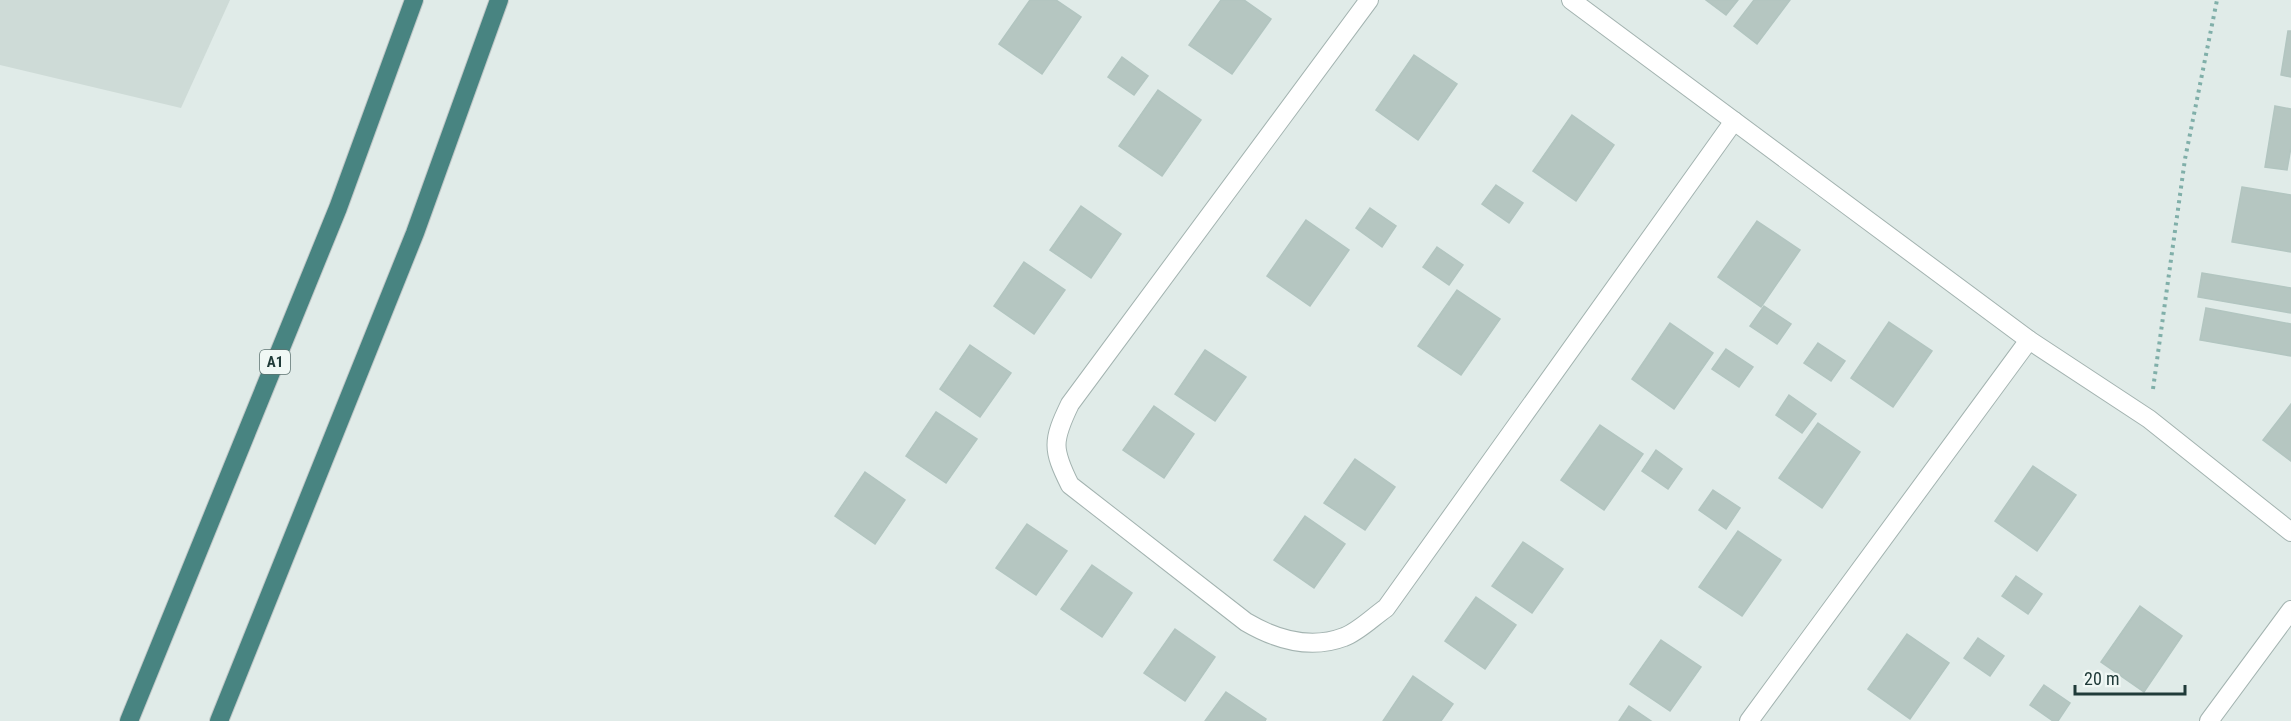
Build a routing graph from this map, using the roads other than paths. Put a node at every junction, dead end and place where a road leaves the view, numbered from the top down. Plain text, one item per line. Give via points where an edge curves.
1 (414, 0) edge
2 (499, 0) edge
3 (1369, 0) edge
4 (1571, 0) edge
5 (1734, 121) junction
6 (2030, 339) junction
7 (2291, 532) edge
8 (2291, 610) edge
9 (129, 721) edge
10 (219, 721) edge
11 (1749, 721) edge
12 (2209, 721) edge

1 - 9 highway, A1 via 338,208
2 - 10 highway via 415,233
3 - 5 street via 1070,404 1058,429 1056,458 1070,485 1246,622 1272,637 1309,643 1345,637 1386,608
4 - 5 street
5 - 6 street
6 - 7 street via 2149,419
6 - 11 street
8 - 12 street

